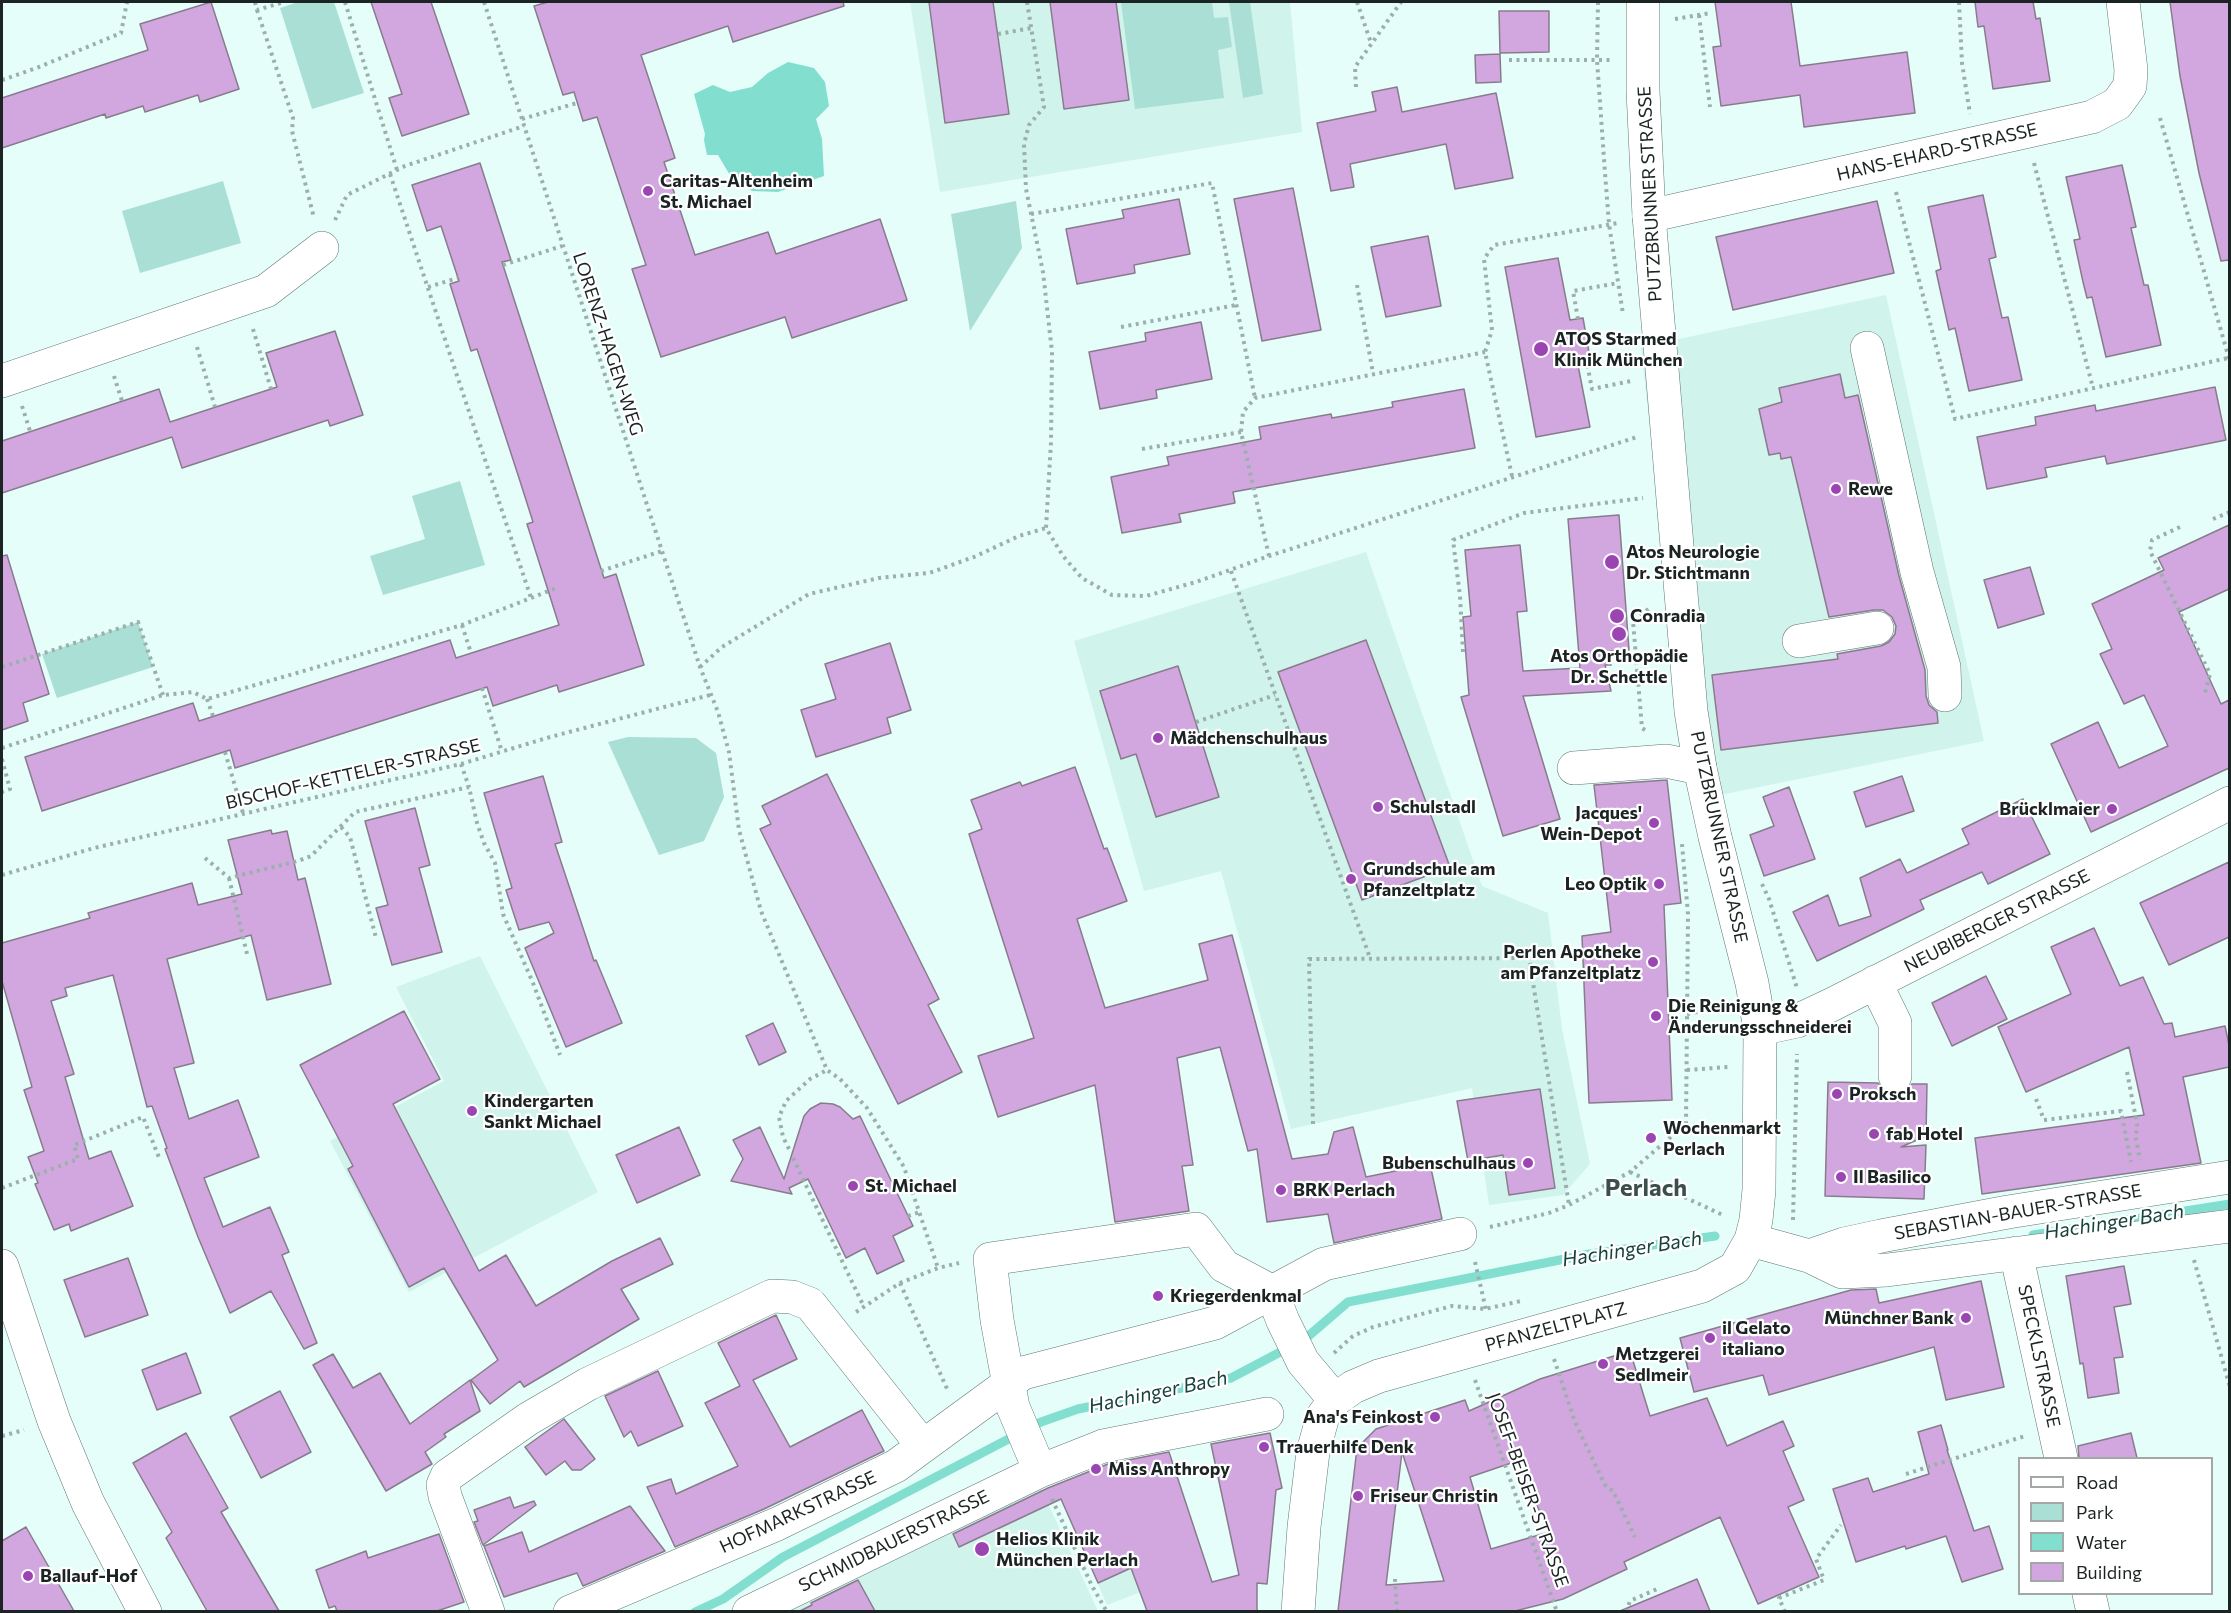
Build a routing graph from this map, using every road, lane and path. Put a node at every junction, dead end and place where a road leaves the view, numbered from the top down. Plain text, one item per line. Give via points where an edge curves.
1 (127, 2) edge
2 (255, 2) edge
3 (284, 2) edge
4 (345, 2) edge
5 (484, 2) edge
6 (1027, 2) edge
7 (1357, 2) edge
8 (1401, 2) edge
9 (1598, 2) edge
10 (1643, 2) edge
11 (1959, 2) edge
12 (2123, 2) edge
13 (257, 10) junction
14 (1711, 13) dead end
15 (1700, 15) junction
16 (1671, 19) dead end
17 (1032, 28) junction
18 (998, 34) dead end
19 (1371, 43) junction
20 (1643, 59) junction
21 (1509, 60) dead end
22 (1597, 60) junction
23 (2, 80) edge
24 (1356, 87) dead end
25 (577, 103) dead end
26 (1710, 108) dead end
27 (2160, 118) dead end
28 (522, 120) junction
29 (524, 126) junction
30 (2026, 132) junction
31 (1975, 144) junction
32 (1888, 163) junction
33 (398, 170) junction
34 (390, 174) junction
35 (1031, 214) junction
36 (1649, 216) junction
37 (1600, 225) dead end
38 (562, 246) junction
39 (322, 248) junction
40 (503, 265) dead end
41 (458, 278) dead end
42 (1618, 283) junction
43 (1357, 285) dead end
44 (428, 287) junction
45 (244, 299) junction
46 (1236, 305) junction
47 (188, 318) junction
48 (1578, 319) dead end
49 (1624, 322) dead end
50 (1121, 327) dead end
51 (1867, 348) dead end
52 (1485, 352) junction
53 (1586, 358) dead end
54 (2229, 360) edge
55 (1631, 369) dead end
56 (1373, 373) junction
57 (2, 381) edge
58 (2092, 388) junction
59 (271, 389) dead end
60 (1255, 398) junction
61 (215, 407) dead end
62 (1241, 432) junction
63 (1641, 446) dead end
64 (1142, 450) dead end
65 (1512, 476) junction
66 (1643, 487) dead end
67 (1644, 498) junction
68 (1645, 508) dead end
69 (2229, 513) edge
70 (2213, 519) dead end
71 (2180, 527) dead end
72 (1046, 528) junction
73 (662, 551) junction
74 (1269, 556) junction
75 (1231, 570) junction
76 (601, 571) dead end
77 (559, 586) dead end
78 (531, 598) junction
79 (1653, 606) dead end
80 (462, 625) junction
81 (1877, 628) dead end
82 (1799, 641) dead end
83 (1463, 652) dead end
84 (471, 653) dead end
85 (2, 667) edge
86 (700, 667) junction
87 (482, 688) dead end
88 (2205, 693) dead end
89 (163, 694) junction
90 (710, 694) junction
91 (1275, 695) junction
92 (1945, 695) dead end
93 (207, 699) junction
94 (213, 716) dead end
95 (1196, 722) dead end
96 (2, 748) edge
97 (225, 752) dead end
98 (502, 752) junction
99 (2, 759) edge
100 (1683, 760) junction
101 (461, 764) junction
102 (1574, 768) dead end
103 (469, 787) junction
104 (2, 792) edge
105 (2229, 803) edge
106 (243, 813) junction
107 (341, 827) junction
108 (1681, 833) dead end
109 (205, 858) dead end
110 (2, 875) edge
111 (229, 878) junction
112 (376, 939) dead end
113 (247, 954) dead end
114 (1370, 958) junction
115 (1875, 982) junction
116 (1730, 1005) dead end
117 (1687, 1014) junction
118 (1761, 1029) junction
119 (560, 1055) dead end
120 (1729, 1066) dead end
121 (827, 1070) junction
122 (1687, 1070) junction
123 (2127, 1072) dead end
124 (1895, 1076) dead end
125 (2036, 1099) dead end
126 (1313, 1124) dead end
127 (789, 1149) dead end
128 (793, 1158) dead end
129 (160, 1160) dead end
130 (1630, 1172) junction
131 (2229, 1177) edge
132 (2, 1188) edge
133 (2141, 1191) junction
134 (1569, 1206) junction
135 (920, 1212) junction
136 (908, 1216) dead end
137 (1726, 1216) junction
138 (1724, 1222) dead end
139 (2229, 1226) edge
140 (2187, 1232) junction
141 (1751, 1240) junction
142 (1467, 1247) junction
143 (2016, 1253) junction
144 (1809, 1256) junction
145 (990, 1259) junction
146 (2, 1266) edge
147 (938, 1268) junction
148 (900, 1283) junction
149 (1271, 1291) junction
150 (1481, 1292) dead end
151 (1531, 1299) dead end
152 (864, 1307) junction
153 (832, 1331) junction
154 (1553, 1357) dead end
155 (1317, 1359) junction
156 (1474, 1378) dead end
157 (2229, 1387) edge
158 (1011, 1395) junction
159 (1335, 1400) junction
160 (1267, 1414) dead end
161 (960, 1419) junction
162 (2055, 1426) junction
163 (20, 1431) dead end
164 (2, 1436) edge
165 (923, 1446) junction
166 (2061, 1457) edge
167 (1034, 1459) junction
168 (1906, 1474) dead end
169 (1841, 1525) dead end
170 (1635, 1537) dead end
171 (1395, 1579) dead end
172 (1657, 1589) dead end
173 (2089, 1595) edge
174 (145, 1611) edge
175 (488, 1611) edge
176 (570, 1611) edge
177 (749, 1611) edge
178 (1107, 1611) edge
179 (1299, 1611) edge
180 (1397, 1611) edge
181 (1555, 1611) edge
182 (1626, 1611) edge
183 (1785, 1611) edge
184 (2093, 1611) edge

1 - 23 path via 121,33
2 - 13 path
3 - 13 path
4 - 33 path
5 - 28 path, LORENZ-HAGEN-WEG
6 - 17 path
7 - 19 path
8 - 19 path
9 - 22 path
10 - 20 street, PUTZBRUNNER STRASSE
11 - 31 path via 1962,63
12 - 30 street, HANS-EHARD-STRASSE via 2131,70 2130,86 2117,104 2092,117
13 - 39 path via 293,118 292,131
14 - 15 path
15 - 16 path
15 - 26 path
17 - 18 path
17 - 35 path via 1044,107 1029,125 1024,144
19 - 24 path via 1355,67
20 - 22 path
20 - 36 street, PUTZBRUNNER STRASSE
21 - 22 path
22 - 42 path via 1609,224
25 - 28 path
27 - 54 path
28 - 29 path, LORENZ-HAGEN-WEG
29 - 33 path
29 - 38 path, LORENZ-HAGEN-WEG
30 - 31 street, HANS-EHARD-STRASSE
30 - 58 path
31 - 32 street, HANS-EHARD-STRASSE
32 - 36 street, HANS-EHARD-STRASSE
32 - 58 path via 1955,419
33 - 34 path
34 - 39 path via 347,195
34 - 44 path
35 - 46 path via 1212,183
35 - 72 path via 1043,272 1052,352
36 - 100 street, PUTZBRUNNER STRASSE via 1691,706
37 - 52 path via 1494,245 1484,260 1491,330
38 - 40 path
38 - 73 path, LORENZ-HAGEN-WEG
39 - 45 street via 266,291
41 - 44 path
42 - 48 path via 1573,291
42 - 49 path
43 - 56 path
44 - 78 path
45 - 47 street
45 - 59 path
46 - 50 path
46 - 60 path
47 - 57 street
47 - 61 path
51 - 92 street via 1915,562 1944,667
52 - 56 path
52 - 65 path
53 - 55 path via 1592,389 1633,381
54 - 58 path
56 - 60 path
60 - 62 path via 1243,412
62 - 64 path
62 - 74 path
63 - 65 path via 1640,436
65 - 74 path
66 - 67 path
67 - 68 path
67 - 83 path via 1524,513 1453,540
69 - 70 path
71 - 88 path via 2152,540 2150,551 2210,674
72 - 75 path via 1082,578 1112,595 1146,596
72 - 86 path via 929,573 879,578 809,594 722,647
73 - 76 path
73 - 86 path, LORENZ-HAGEN-WEG
74 - 75 path
75 - 91 path
77 - 78 path
78 - 80 path
79 - 100 path via 1633,621 1642,728
80 - 84 path
80 - 93 path
81 - 82 street
85 - 89 path via 138,622
86 - 90 path, LORENZ-HAGEN-WEG
87 - 98 path
89 - 93 path via 193,692
89 - 96 path
90 - 98 path, BISCHOF-KETTELER-STRASSE
90 - 121 path, LORENZ-HAGEN-WEG via 729,752 739,830 761,911
91 - 95 path
91 - 114 path
93 - 94 path
97 - 106 path
98 - 101 path, BISCHOF-KETTELER-STRASSE
99 - 104 path via 10,789
100 - 102 street
100 - 118 street, PUTZBRUNNER STRASSE via 1715,837
101 - 103 path
101 - 106 path, BISCHOF-KETTELER-STRASSE
103 - 107 path via 355,812
103 - 119 path via 477,824 495,862 503,914 534,982
105 - 115 street, NEUBIBERGER STRASSE
106 - 110 path, BISCHOF-KETTELER-STRASSE via 94,848
107 - 111 path via 311,856
107 - 112 path via 350,837
108 - 117 path via 1688,914
109 - 111 path
111 - 113 path
114 - 126 path via 1309,959
114 - 134 path via 1529,958
115 - 118 street, NEUBIBERGER STRASSE via 1797,1021
115 - 124 street via 1894,1023
116 - 117 path
117 - 122 path
118 - 141 street, PUTZBRUNNER STRASSE via 1759,1190
120 - 122 path
121 - 127 path via 810,1079 786,1101 779,1117
121 - 135 path via 840,1078 867,1108 904,1167
122 - 130 path via 1686,1124
123 - 133 path via 2138,1129 2135,1134
125 - 133 path via 2044,1119 2121,1111
128 - 152 path
129 - 132 path via 143,1117 74,1145 78,1159
130 - 134 path
130 - 137 path
131 - 133 street, SEBASTIAN-BAUER-STRASSE
133 - 144 street, SEBASTIAN-BAUER-STRASSE via 1881,1236
134 - 142 path
135 - 136 path
135 - 147 path
137 - 138 path
137 - 141 path
139 - 140 street, SEBASTIAN-BAUER-STRASSE
140 - 143 street, SEBASTIAN-BAUER-STRASSE
140 - 157 path
141 - 144 street, SEBASTIAN-BAUER-STRASSE
141 - 159 street, PFANZELTPLATZ via 1735,1268 1702,1286 1378,1376
142 - 149 street via 1324,1264
142 - 150 path
143 - 144 street, SEBASTIAN-BAUER-STRASSE via 1842,1272
143 - 162 street, SPECKLSTRASSE
145 - 147 path
145 - 149 street via 1196,1229 1224,1266
145 - 158 street
146 - 174 street via 54,1421 88,1503
147 - 148 path
148 - 152 path
148 - 161 path
149 - 155 street via 1283,1321
149 - 158 street via 1215,1323 1023,1373
151 - 155 path via 1485,1309 1452,1306 1373,1327
152 - 153 path
153 - 165 street
153 - 175 street via 810,1304 792,1297 772,1296 588,1384 528,1419 447,1476 442,1485 445,1496
154 - 170 path via 1575,1422
155 - 159 street
156 - 181 path, JOSEF-BEISER-STRASSE
158 - 161 street, HOFMARKSTRASSE
158 - 167 street
159 - 179 street via 1323,1416 1313,1452
160 - 167 street
161 - 165 street, HOFMARKSTRASSE
162 - 166 street, SPECKLSTRASSE
162 - 168 path
163 - 164 path
165 - 176 street, HOFMARKSTRASSE via 896,1466 777,1524
167 - 177 street, SCHMIDBAUERSTRASSE
167 - 178 path
169 - 183 path via 1816,1559 1824,1580 1779,1598
171 - 180 path
172 - 182 path via 1630,1601
173 - 184 street

